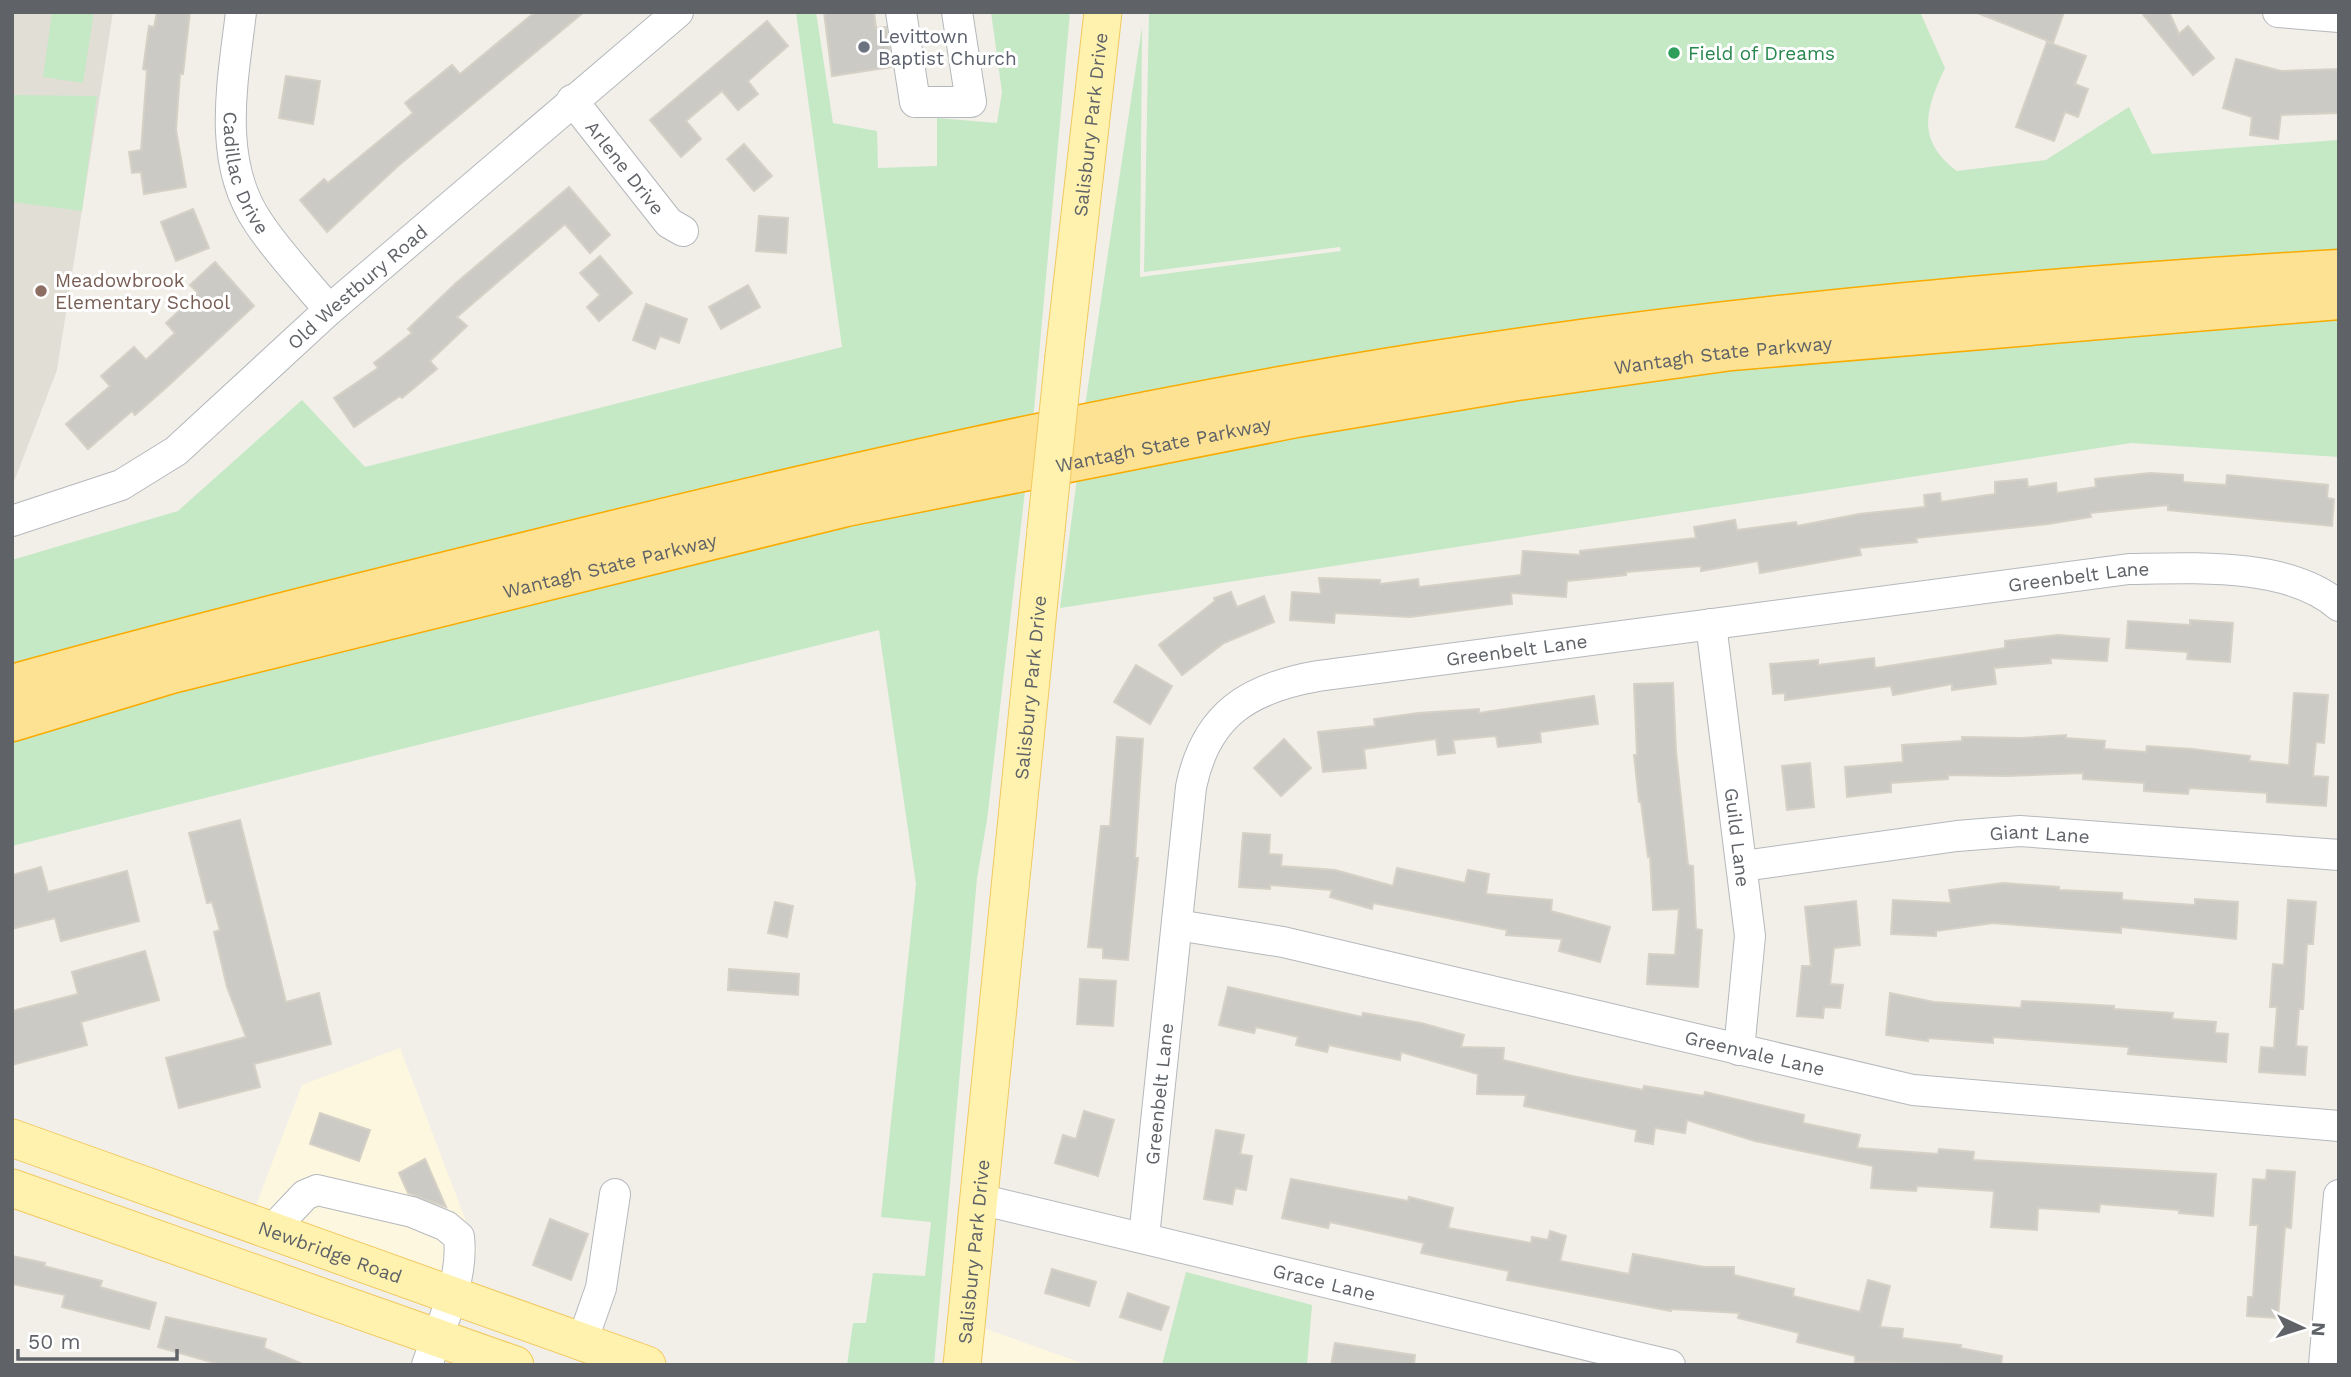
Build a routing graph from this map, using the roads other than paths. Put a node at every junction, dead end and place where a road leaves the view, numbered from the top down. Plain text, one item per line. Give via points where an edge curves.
1 (241, 12) edge
2 (678, 12) edge
3 (901, 12) edge
4 (957, 12) edge
5 (1103, 12) edge
6 (2278, 12) edge
7 (2339, 17) edge
8 (572, 100) junction
9 (683, 231) dead end
10 (2339, 269) edge
11 (2339, 300) edge
12 (329, 310) junction
13 (12, 521) edge
14 (2339, 606) edge
15 (1711, 624) junction
16 (12, 684) edge
17 (12, 722) edge
18 (2339, 855) edge
19 (1743, 866) junction
20 (1177, 925) junction
21 (1739, 1051) junction
22 (2339, 1126) edge
23 (12, 1138) edge
24 (12, 1188) edge
25 (615, 1194) dead end
26 (2339, 1195) edge
27 (979, 1199) junction
28 (271, 1231) junction
29 (1144, 1237) junction
30 (452, 1295) junction
31 (582, 1342) junction
32 (432, 1351) edge
33 (1638, 1361) edge
34 (515, 1365) edge
35 (647, 1365) edge
36 (962, 1365) edge
37 (1670, 1365) edge
38 (2325, 1365) edge

1 - 12 street, Cadillac Drive via 229,109 242,188 257,221
2 - 8 street, Old Westbury Road
3 - 4 street via 915,102 971,102
5 - 27 main road, Salisbury Park Drive, bridge
6 - 7 street
8 - 9 street, Arlene Drive via 669,223
8 - 12 street, Old Westbury Road
10 - 16 highway, Wantagh State Parkway via 2131,281 1876,304 1414,364 1127,416 764,493 170,640
11 - 17 highway, Wantagh State Parkway via 1731,351 1296,418 834,510 171,674
12 - 13 street, Old Westbury Road via 176,451 144,474
14 - 15 street, Greenbelt Lane via 2299,583 2262,574 2129,569
15 - 19 street, Guild Lane
15 - 20 street, Greenbelt Lane via 1318,676 1258,691 1217,726 1195,765
18 - 19 street, Giant Lane via 2020,831
19 - 21 street, Guild Lane via 1750,936
20 - 21 street, Greenvale Lane via 1283,942
20 - 29 street, Greenbelt Lane
21 - 22 street, Greenvale Lane via 1913,1090
23 - 28 main road, Newbridge Road
24 - 32 main road
25 - 31 street via 601,1288
26 - 38 street
27 - 29 street, Grace Lane
27 - 36 main road, Salisbury Park Drive
28 - 30 main road, Newbridge Road
28 - 30 street via 305,1195 317,1190 412,1212 446,1226 459,1237 461,1252
29 - 33 street, Grace Lane
30 - 31 main road, Newbridge Road
30 - 32 street
31 - 35 main road, Newbridge Road
32 - 34 main road
33 - 37 street, Grace Lane

